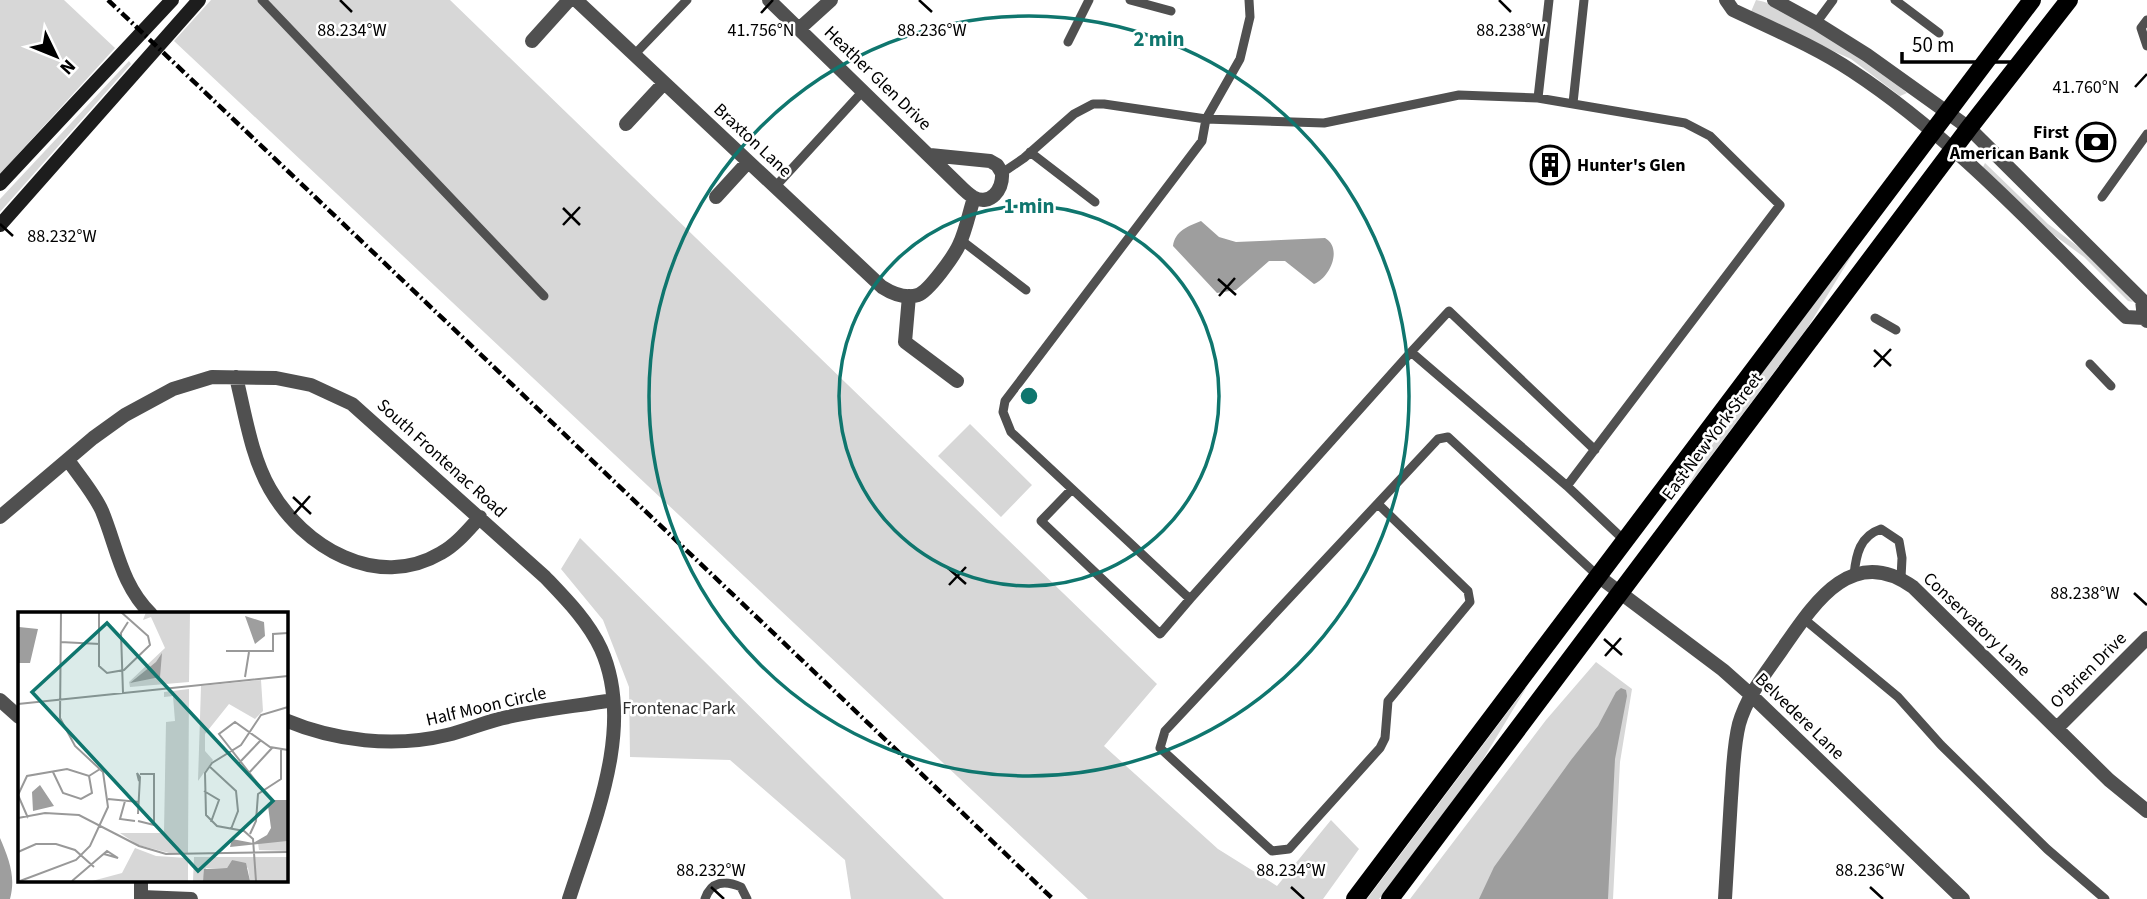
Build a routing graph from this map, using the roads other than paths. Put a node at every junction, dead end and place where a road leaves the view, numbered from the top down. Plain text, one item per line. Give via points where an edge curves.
1 (172, 0) edge
2 (198, 0) edge
3 (262, 0) edge
4 (569, 0) edge
5 (576, 0) edge
6 (687, 0) edge
7 (769, 0) edge
8 (831, 0) edge
9 (1089, 0) edge
10 (1130, 0) edge
11 (1249, 0) edge
12 (1549, 0) edge
13 (1584, 0) edge
14 (1726, 0) edge
15 (1774, 0) edge
16 (1833, 0) edge
17 (1895, 0) edge
18 (2032, 0) edge
19 (2069, 0) edge
20 (1171, 11) dead end
21 (2147, 20) edge
22 (1816, 23) junction
23 (799, 29) junction
24 (1939, 33) dead end
25 (532, 41) dead end
26 (1068, 43) dead end
27 (2147, 46) edge
28 (634, 55) junction
29 (664, 83) junction
30 (863, 91) junction
31 (1538, 99) junction
32 (1573, 103) junction
33 (1946, 112) junction
34 (1206, 119) junction
35 (626, 124) dead end
36 (1969, 128) junction
37 (1931, 132) junction
38 (2147, 134) edge
39 (1952, 150) junction
40 (1031, 152) junction
41 (930, 155) junction
42 (748, 162) junction
43 (1002, 173) junction
44 (0, 184) edge
45 (775, 187) junction
46 (716, 197) dead end
47 (2102, 197) dead end
48 (974, 198) junction
49 (1095, 202) dead end
50 (0, 225) edge
51 (961, 240) junction
52 (1026, 290) dead end
53 (544, 296) dead end
54 (909, 296) junction
55 (1875, 318) dead end
56 (2146, 320) edge
57 (1896, 330) dead end
58 (1411, 352) junction
59 (2090, 364) dead end
60 (236, 377) junction
61 (957, 381) dead end
62 (2111, 386) dead end
63 (1595, 450) junction
64 (68, 460) junction
65 (1567, 486) junction
66 (1072, 489) junction
67 (1378, 504) junction
68 (0, 517) edge
69 (480, 517) junction
70 (1623, 541) junction
71 (1854, 575) junction
72 (1598, 576) junction
73 (1901, 578) junction
74 (1620, 593) junction
75 (1190, 599) junction
76 (150, 612) edge
77 (1804, 619) junction
78 (2147, 638) edge
79 (1750, 694) junction
80 (0, 700) edge
81 (614, 700) junction
82 (18, 716) edge
83 (287, 721) edge
84 (2057, 728) junction
85 (2147, 811) edge
86 (142, 898) edge
87 (191, 899) edge
88 (569, 899) edge
89 (705, 899) edge
90 (747, 899) edge
91 (1354, 899) edge
92 (1390, 899) edge
93 (1725, 899) edge
94 (1963, 899) edge
95 (2105, 899) edge

1 - 44 street
2 - 50 street
3 - 53 lane
4 - 25 street
5 - 28 street, Braxton Lane
6 - 28 lane
7 - 23 street, Heather Glen Drive
8 - 23 street, Heather Glen Drive
9 - 26 lane
10 - 20 lane
11 - 34 lane via 1250,17 1240,59
12 - 31 lane
13 - 32 lane
14 - 37 street via 1734,10 1851,70
15 - 22 street
16 - 22 lane
17 - 24 lane
18 - 33 main road, East New York Street
19 - 36 main road, East New York Street
21 - 27 lane via 2141,28
22 - 33 street
23 - 30 street, Heather Glen Drive
28 - 29 street, Braxton Lane
29 - 35 street
29 - 42 street, Braxton Lane
30 - 41 street, Heather Glen Drive
30 - 45 lane
31 - 32 lane
31 - 34 lane via 1459,95 1324,123
32 - 63 lane via 1685,123 1701,130 1780,205
33 - 36 street
33 - 37 main road, East New York Street
34 - 40 lane via 1093,104 1074,114
34 - 66 lane via 1197,150 1005,401 1003,412 1011,432
36 - 39 main road, East New York Street
36 - 56 street via 2142,300
37 - 39 street
37 - 70 main road, East New York Street
38 - 47 lane
39 - 56 street via 2126,317
39 - 74 main road, East New York Street
40 - 43 lane
40 - 49 lane
41 - 43 street, Heather Glen Drive via 990,161
41 - 48 street, Heather Glen Drive
42 - 45 street, Braxton Lane
42 - 46 street
43 - 48 street via 993,197
45 - 54 street, Braxton Lane via 882,288
48 - 51 street
51 - 52 lane
51 - 54 street via 927,290
54 - 61 street via 905,342
55 - 57 lane
58 - 63 lane via 1449,312
58 - 65 lane
58 - 75 lane
59 - 62 lane
60 - 64 street, South Frontenac Road via 212,377 173,388 125,415
60 - 69 street, South Frontenac Road via 288,380 336,395 363,413
60 - 69 street via 269,488 294,521 335,554 366,565 395,568 425,561 448,549
63 - 65 lane
64 - 68 street, South Frontenac Road
64 - 76 street via 100,507 128,583
65 - 70 lane
66 - 75 lane
66 - 75 lane via 1041,521 1160,634
67 - 67 lane via 1165,731 1160,748 1272,851 1289,849 1380,748 1388,701 1470,602 1468,591
67 - 72 lane via 1438,439 1448,437
69 - 81 street, South Frontenac Road via 559,592 589,628 610,673
70 - 72 main road, East New York Street
71 - 73 street, Conservatory Lane via 1876,572
71 - 73 lane via 1862,541 1881,529 1899,541
71 - 77 street via 1834,586
72 - 74 street, Belvedere Lane
72 - 91 main road, East New York Street
73 - 84 street, Conservatory Lane
74 - 79 street, Belvedere Lane
74 - 92 main road, East New York Street
77 - 79 street
77 - 95 lane via 1898,697 1941,745
78 - 84 street, O'Brien Drive
79 - 93 street via 1734,754
79 - 94 street, Belvedere Lane
80 - 82 street
81 - 83 street, Half Moon Circle via 507,717 414,742 334,736
81 - 88 street, South Frontenac Road via 610,760
84 - 85 street, Conservatory Lane
86 - 87 street
89 - 90 lane via 713,886 724,882 741,887

